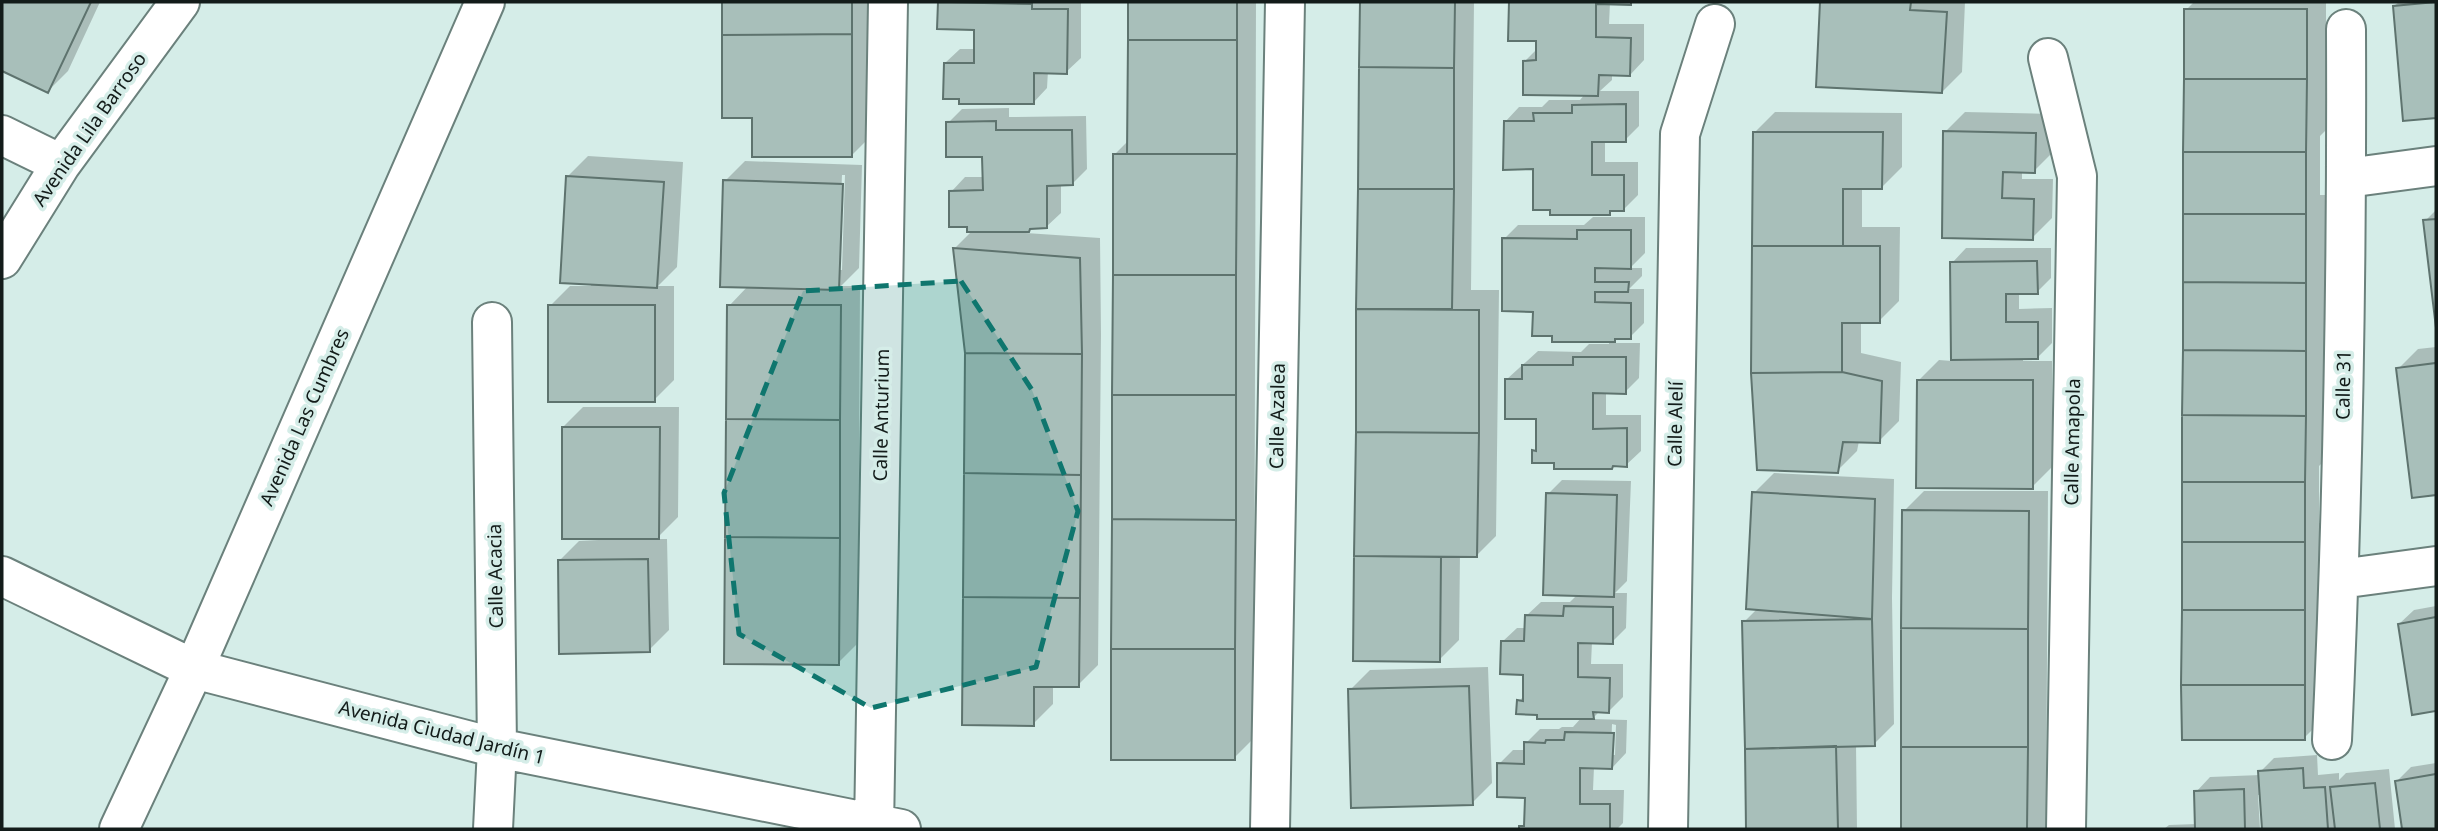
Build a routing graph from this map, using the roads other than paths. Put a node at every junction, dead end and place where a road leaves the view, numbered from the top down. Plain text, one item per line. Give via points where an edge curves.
1 (180, 2) edge
2 (485, 2) edge
3 (888, 2) edge
4 (1284, 2) edge
5 (1715, 24) dead end
6 (2346, 29) dead end
7 (2048, 58) dead end
8 (2, 135) edge
9 (61, 164) junction
10 (2436, 166) edge
11 (2347, 178) junction
12 (2, 259) edge
13 (492, 322) dead end
14 (2436, 566) edge
15 (2, 576) edge
16 (2340, 579) junction
17 (194, 669) junction
18 (2332, 740) dead end
19 (497, 748) junction
20 (883, 828) edge
21 (119, 829) edge
22 (493, 829) edge
23 (1270, 829) edge
24 (1668, 829) edge
25 (2066, 829) edge

1 - 9 street, Avenida Lila Barroso
2 - 17 street, Avenida Las Cumbres
3 - 20 street, Calle Anturium
4 - 23 street, Calle Azalea
5 - 24 street, Calle Alelí via 1680,134
6 - 11 street, Calle 31
7 - 25 street, Calle Amapola via 2077,176
8 - 9 street
9 - 12 street, Avenida Lila Barroso
10 - 11 street
11 - 16 street, Calle 31
13 - 19 street, Calle Acacia
14 - 16 street
15 - 17 street, Avenida Ciudad Jardín 1
16 - 18 street, Calle 31
17 - 19 street, Avenida Ciudad Jardín 1
17 - 21 street, Avenida Las Cumbres
19 - 20 street, Avenida Ciudad Jardín 1
19 - 22 street, Calle Acacia

